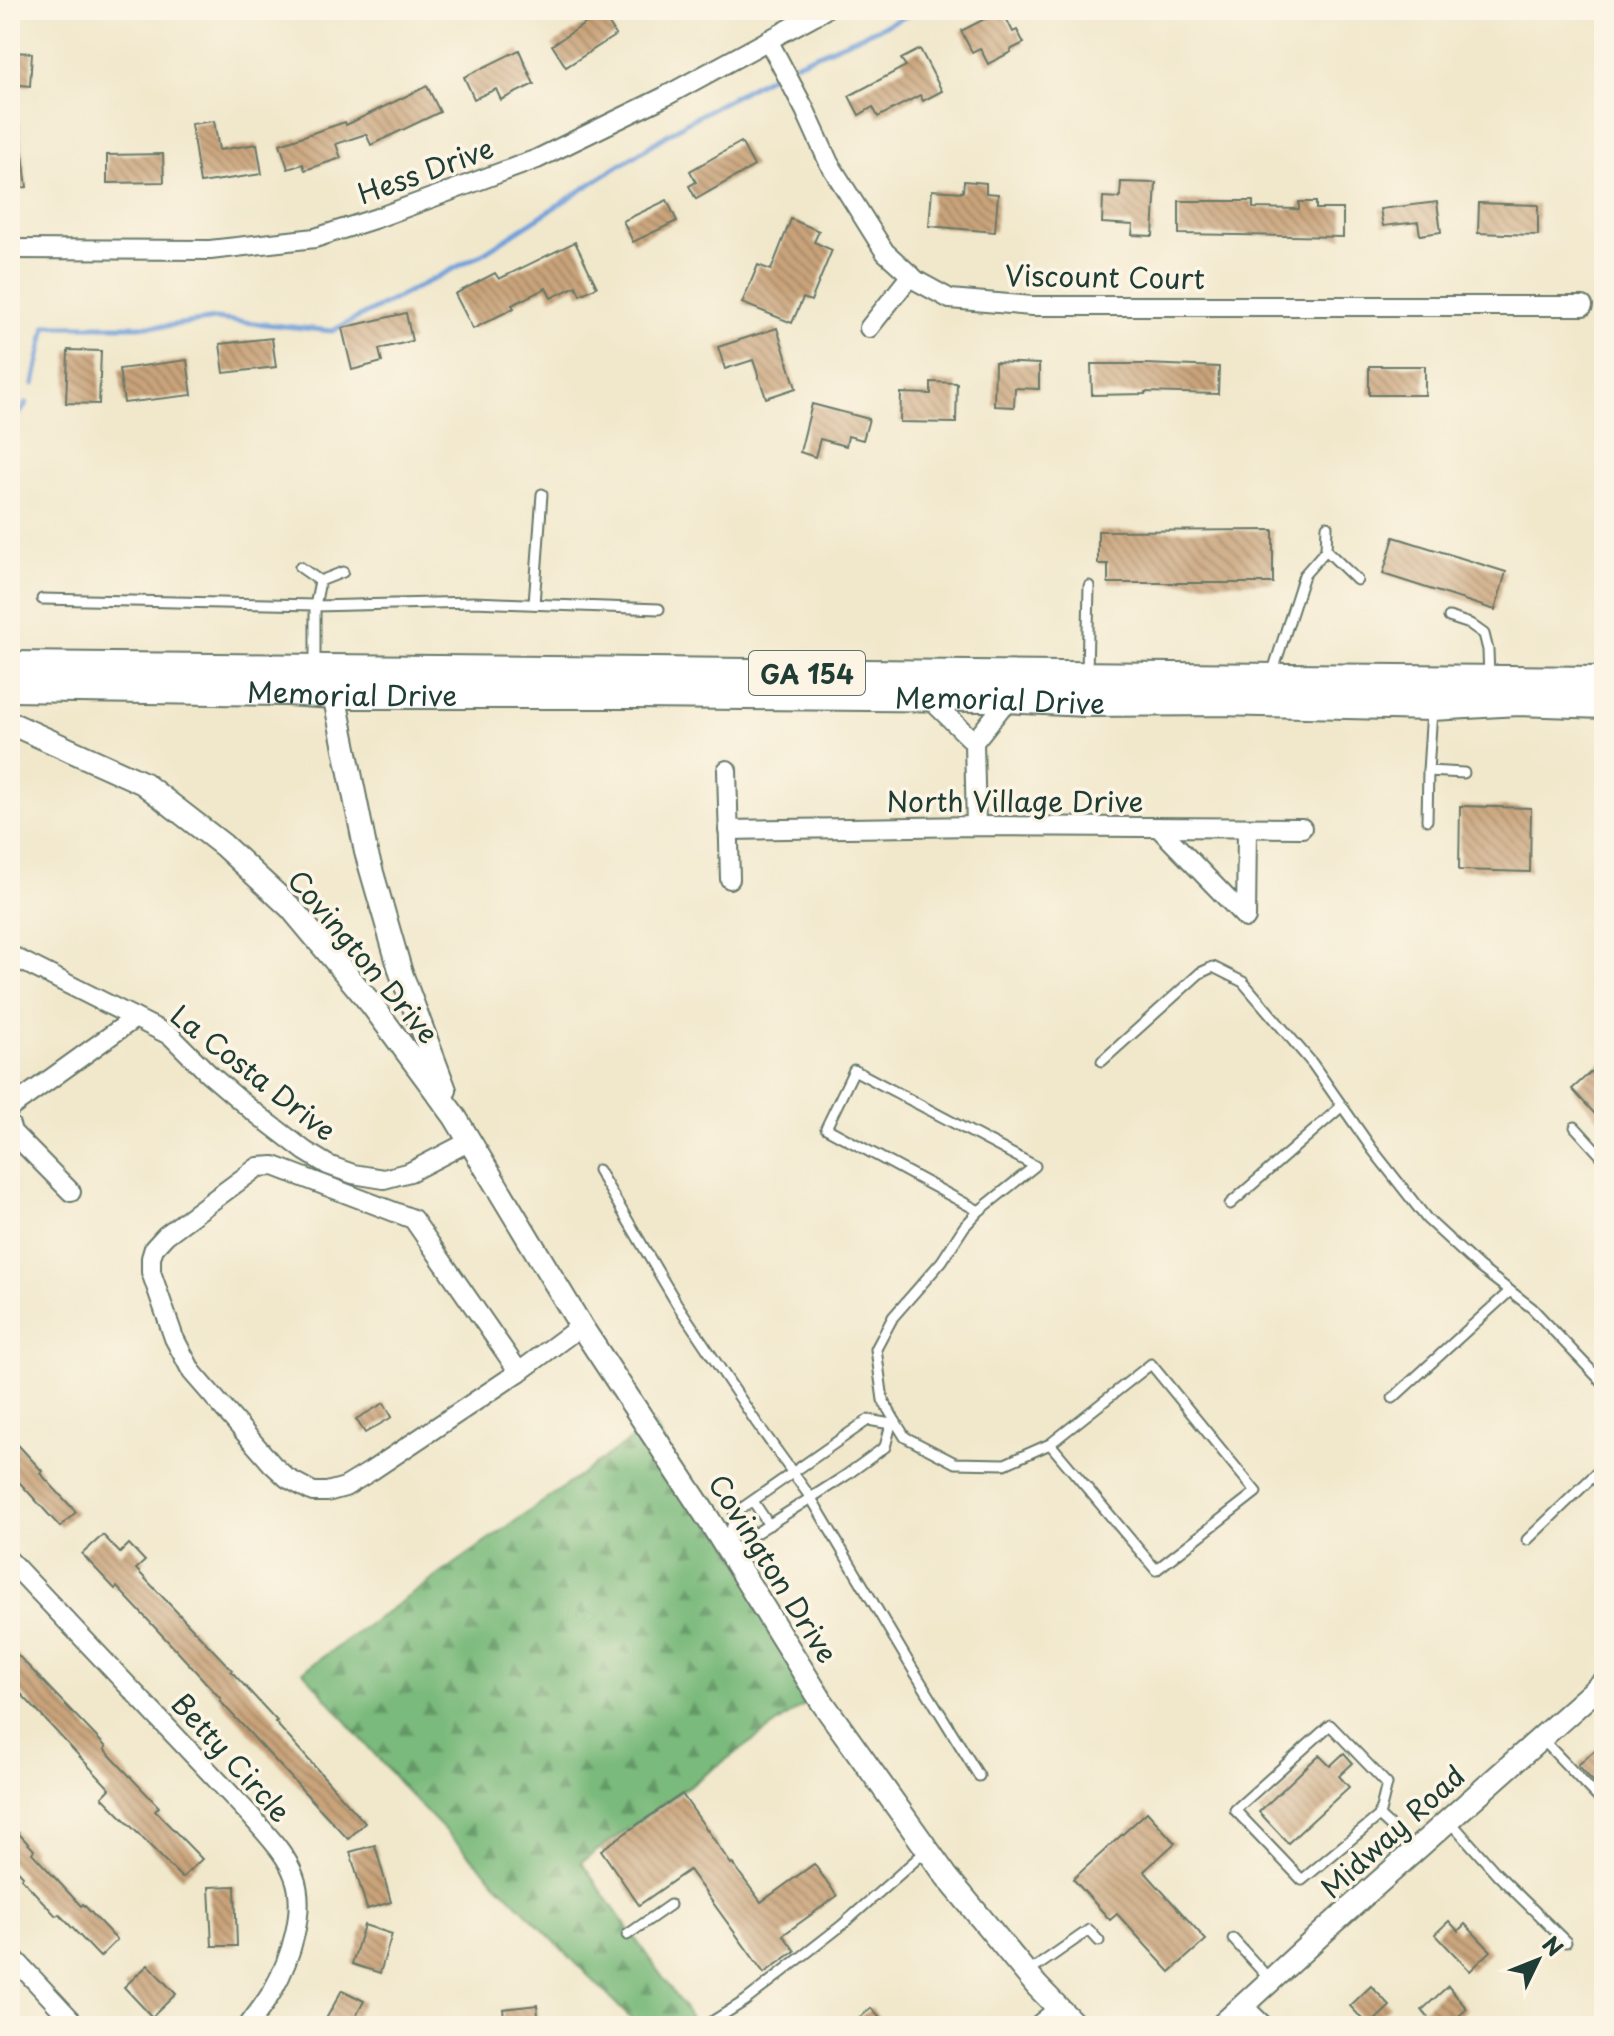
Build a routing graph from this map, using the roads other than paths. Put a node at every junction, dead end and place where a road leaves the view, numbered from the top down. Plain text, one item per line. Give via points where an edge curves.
1 (824, 10) edge
2 (768, 40) junction
3 (10, 249) edge
4 (911, 275) junction
5 (1583, 306) dead end
6 (869, 328) dead end
7 (542, 494) dead end
8 (1327, 526) dead end
9 (1326, 550) junction
10 (300, 567) dead end
11 (343, 572) dead end
12 (1357, 580) dead end
13 (320, 581) junction
14 (1089, 586) dead end
15 (42, 599) dead end
16 (534, 604) junction
17 (315, 606) junction
18 (659, 609) dead end
19 (1449, 617) dead end
20 (10, 666) edge
21 (315, 669) junction
22 (1087, 677) junction
23 (1270, 679) junction
24 (1489, 680) junction
25 (1604, 681) edge
26 (10, 687) edge
27 (334, 694) junction
28 (928, 697) junction
29 (1009, 698) junction
30 (1604, 704) edge
31 (1432, 706) junction
32 (10, 723) edge
33 (974, 742) junction
34 (727, 770) dead end
35 (1428, 771) junction
36 (1464, 773) dead end
37 (1427, 820) dead end
38 (976, 826) junction
39 (1158, 827) junction
40 (1247, 828) junction
41 (1302, 828) dead end
42 (728, 830) junction
43 (730, 879) dead end
44 (10, 955) edge
45 (135, 1018) junction
46 (1102, 1061) dead end
47 (1342, 1106) junction
48 (10, 1108) edge
49 (455, 1117) junction
50 (10, 1125) edge
51 (1575, 1127) dead end
52 (470, 1141) junction
53 (1604, 1159) edge
54 (598, 1170) dead end
55 (71, 1192) dead end
56 (1230, 1204) dead end
57 (979, 1211) junction
58 (1510, 1291) junction
59 (581, 1326) junction
60 (519, 1372) junction
61 (1604, 1384) edge
62 (1393, 1398) dead end
63 (893, 1423) junction
64 (1050, 1444) junction
65 (1604, 1466) edge
66 (793, 1472) junction
67 (811, 1498) junction
68 (753, 1501) junction
69 (769, 1525) junction
70 (725, 1538) junction
71 (1527, 1540) dead end
72 (10, 1561) edge
73 (1604, 1682) edge
74 (1541, 1738) junction
75 (979, 1776) dead end
76 (1604, 1804) edge
77 (1379, 1816) junction
78 (1449, 1820) junction
79 (928, 1850) junction
80 (1416, 1850) junction
81 (670, 1905) dead end
82 (627, 1935) dead end
83 (1233, 1939) dead end
84 (1099, 1941) dead end
85 (1566, 1942) dead end
86 (10, 1954) edge
87 (1026, 1974) junction
88 (1271, 1981) junction
89 (1056, 2005) junction
90 (1243, 2006) junction
91 (77, 2026) edge
92 (248, 2026) edge
93 (705, 2026) edge
94 (1030, 2026) edge
95 (1076, 2026) edge
96 (1221, 2026) edge
97 (1264, 2026) edge

1 - 2 street, Hess Drive
2 - 3 street, Hess Drive via 537,159 315,238 210,250
2 - 4 street, Viscount Court via 829,163 885,252
4 - 5 street, Viscount Court via 950,299 1032,306
4 - 6 street
7 - 16 lane
8 - 9 lane
9 - 12 lane
9 - 23 lane via 1304,575
10 - 13 lane
11 - 13 lane
13 - 17 lane
14 - 22 lane
15 - 17 lane
16 - 17 lane
16 - 18 lane
17 - 21 lane
19 - 24 lane via 1484,634
20 - 21 main road, Memorial Drive / GA 154
21 - 22 main road, Memorial Drive / GA 154
21 - 27 street, Covington Drive
22 - 23 main road, Memorial Drive / GA 154
23 - 24 main road, Memorial Drive / GA 154
24 - 25 main road, Memorial Drive / GA 154
26 - 27 main road, Memorial Drive / GA 154
27 - 28 main road, Memorial Drive / GA 154
27 - 49 street, Covington Drive via 366,852 396,958
28 - 29 main road, Memorial Drive / GA 154
28 - 33 street
29 - 31 main road, Memorial Drive / GA 154
29 - 33 street
30 - 31 main road, Memorial Drive / GA 154
31 - 35 lane
32 - 49 street, Covington Drive via 143,783 223,845 291,908
33 - 38 street
34 - 42 street
35 - 36 lane
35 - 37 lane
38 - 39 street, North Village Drive
38 - 42 street, North Village Drive
39 - 40 street, North Village Drive
39 - 40 street via 1246,918
40 - 41 street, North Village Drive
42 - 43 street
44 - 45 street, La Costa Drive
45 - 48 street
45 - 52 street, La Costa Drive via 171,1036 249,1108 328,1165 384,1179 410,1172
46 - 47 lane via 1213,967 1243,982
47 - 56 lane
47 - 58 lane via 1427,1219
49 - 52 street, Covington Drive
50 - 55 street
51 - 53 lane
52 - 59 street, Covington Drive
54 - 66 lane via 677,1304
57 - 57 lane via 1035,1166 854,1070 826,1128
57 - 63 lane via 893,1317 876,1349 883,1400
58 - 61 lane
58 - 62 lane
59 - 60 street
59 - 70 street, Covington Drive
60 - 60 street via 345,1487 313,1492 272,1464 192,1372 151,1272 154,1248 258,1167 274,1166 413,1219
63 - 64 lane via 905,1437 955,1463 1005,1464
63 - 66 lane via 868,1420
63 - 67 lane via 885,1447
64 - 64 lane via 1156,1570 1256,1492 1151,1364
65 - 71 lane
66 - 67 lane
66 - 68 lane
67 - 69 lane
67 - 75 lane
68 - 69 lane
68 - 70 lane via 735,1513
69 - 70 lane via 748,1538
70 - 79 street, Covington Drive via 822,1702
72 - 92 street, Betty Circle via 250,1815 294,1876 300,1901 292,1948 273,1991
73 - 74 street, Midway Road
74 - 76 lane
74 - 78 street, Midway Road
77 - 77 lane via 1302,1880 1235,1810 1330,1725 1387,1784
77 - 80 lane
78 - 80 street, Midway Road
78 - 85 lane
79 - 87 street, Covington Drive
79 - 93 lane via 841,1926
80 - 88 street, Midway Road
81 - 82 lane
83 - 88 lane
84 - 87 lane via 1089,1930
86 - 91 street
87 - 89 street, Covington Drive
88 - 90 street, Midway Road
89 - 94 lane
89 - 95 street, Covington Drive
90 - 96 street, Midway Road
90 - 97 street

